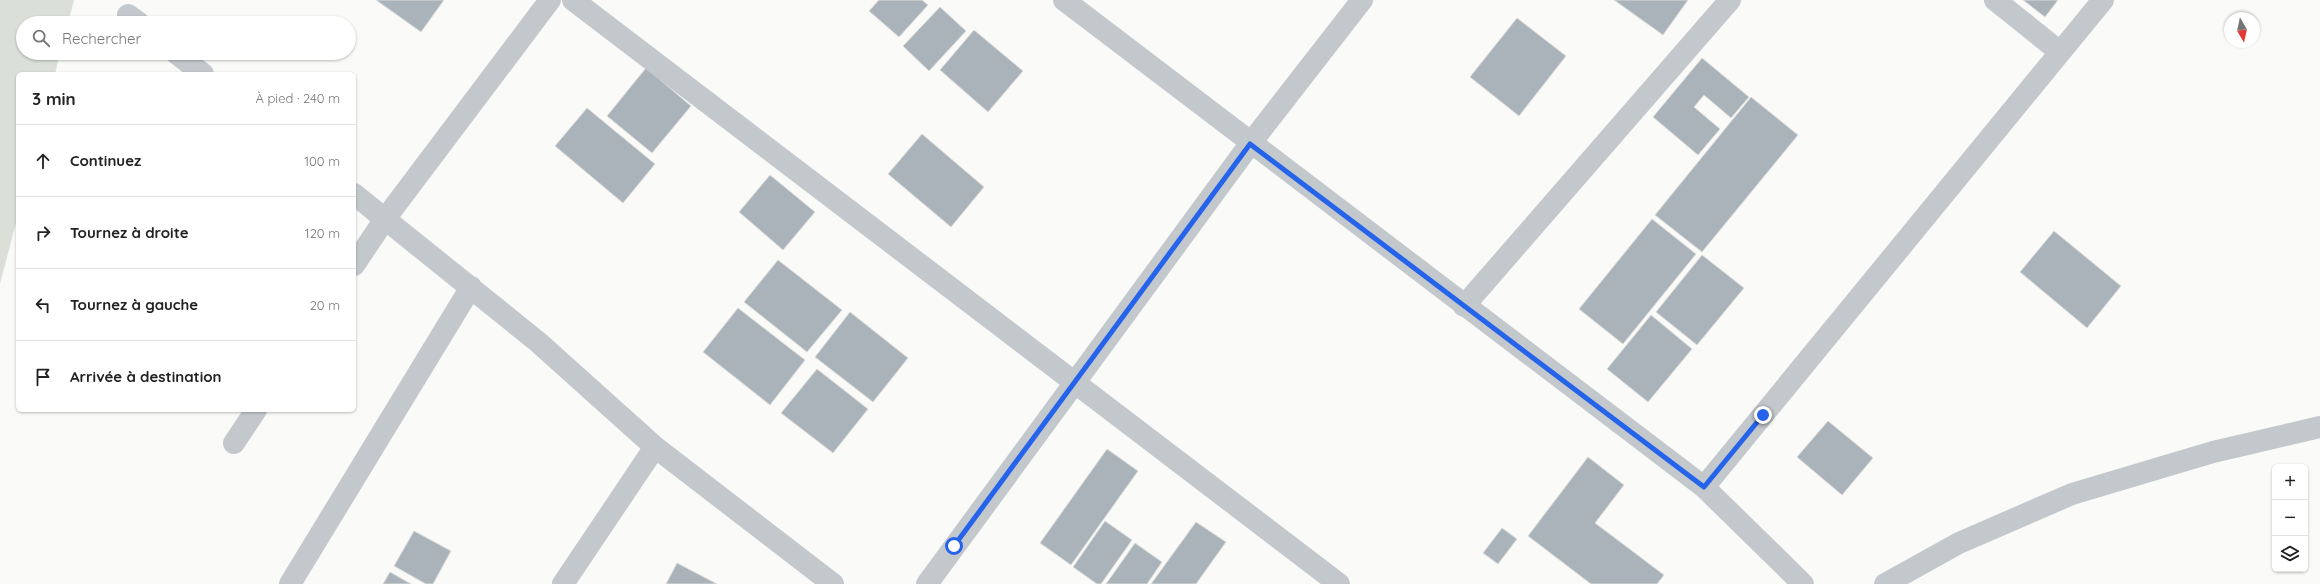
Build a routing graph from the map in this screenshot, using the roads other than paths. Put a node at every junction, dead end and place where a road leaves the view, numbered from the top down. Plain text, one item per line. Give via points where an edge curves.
1 (550, 0) edge
2 (573, 0) edge
3 (1064, 0) edge
4 (1362, 0) edge
5 (1730, 0) edge
6 (1995, 0) edge
7 (2103, 0) edge
8 (2060, 52) junction
9 (185, 60) edge
10 (200, 72) edge
11 (1250, 144) junction
12 (356, 196) edge
13 (385, 219) junction
14 (356, 262) edge
15 (471, 287) junction
16 (1464, 306) junction
17 (1074, 383) junction
18 (255, 412) edge
19 (2320, 427) edge
20 (234, 443) dead end
21 (655, 446) junction
22 (1704, 487) junction
23 (290, 584) edge
24 (563, 584) edge
25 (833, 584) edge
26 (926, 584) edge
27 (1339, 584) edge
28 (1803, 584) edge
29 (1885, 584) edge

1 - 13 street
2 - 17 street
3 - 11 street
4 - 11 street
5 - 16 street
6 - 8 street
7 - 8 street
8 - 22 street
9 - 10 street
11 - 16 street
11 - 17 street
12 - 13 street
13 - 14 street
13 - 15 street
15 - 21 street via 538,342
15 - 23 street
16 - 22 street
17 - 26 street
17 - 27 street
18 - 20 street
19 - 29 street via 2213,452 2072,494 1959,543
21 - 24 street
21 - 25 street
22 - 28 street

